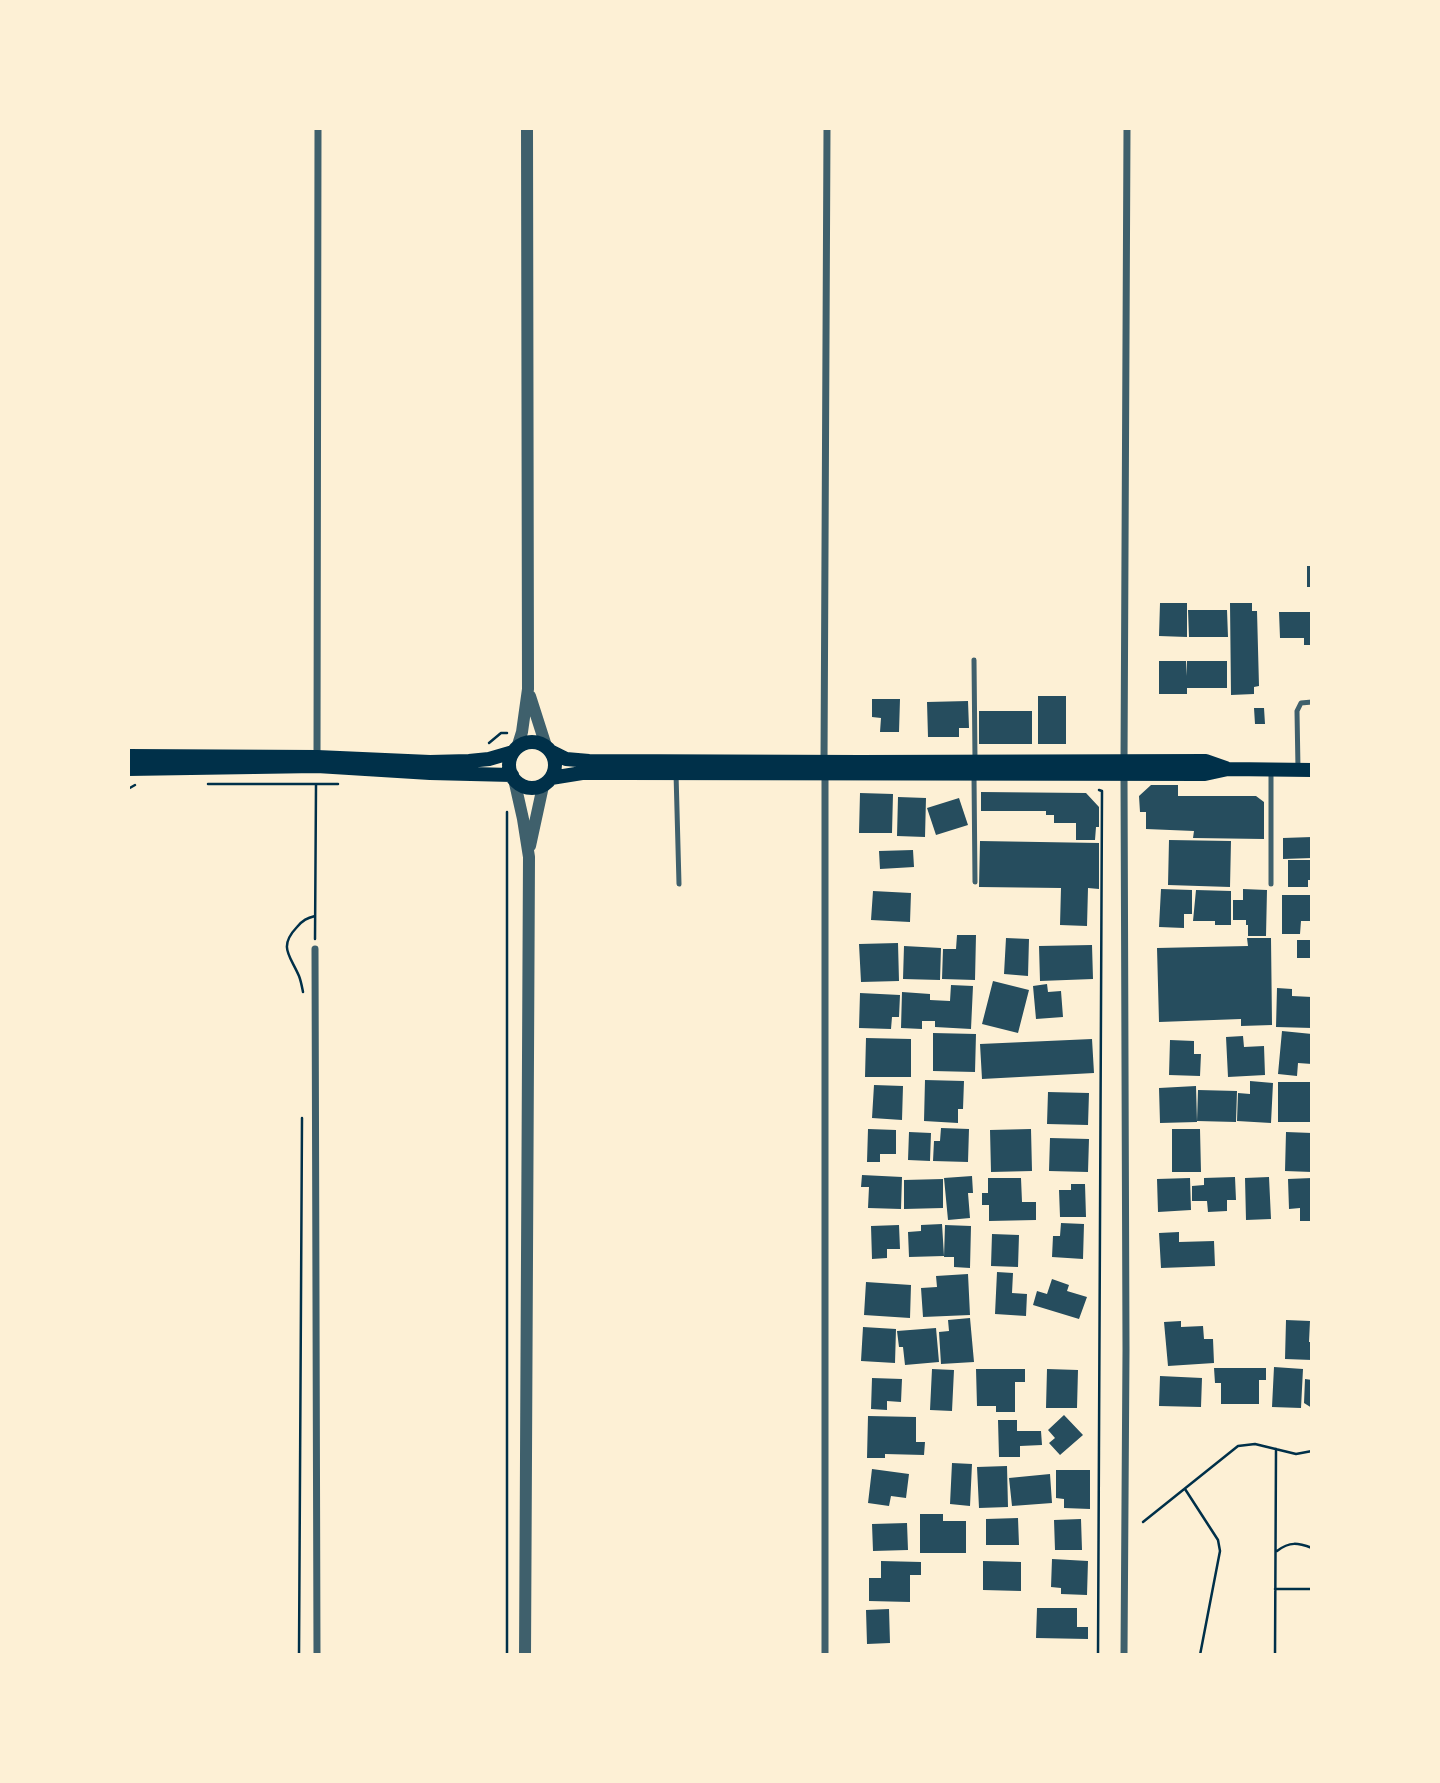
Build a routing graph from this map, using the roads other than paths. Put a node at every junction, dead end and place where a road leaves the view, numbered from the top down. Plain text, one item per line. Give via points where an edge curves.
1 (318, 128) edge
2 (527, 128) edge
3 (827, 128) edge
4 (1127, 128) edge
5 (974, 660) dead end
6 (528, 689) junction
7 (1312, 702) edge
8 (549, 749) junction
9 (515, 750) junction
10 (128, 757) edge
11 (317, 767) junction
12 (825, 768) junction
13 (974, 768) junction
14 (1124, 768) junction
15 (128, 769) edge
16 (1271, 769) junction
17 (1305, 769) edge
18 (676, 773) junction
19 (513, 777) junction
20 (547, 782) junction
21 (528, 857) junction
22 (975, 882) dead end
23 (679, 884) dead end
24 (1271, 884) dead end
25 (315, 949) road end
26 (317, 1655) edge
27 (525, 1655) edge
28 (825, 1655) edge
29 (1124, 1655) edge

1 - 11 street
2 - 6 street
3 - 12 street
4 - 14 street
5 - 13 lane
6 - 8 street
6 - 9 street
7 - 17 lane via 1301,703 1297,710
8 - 9 main road via 531,742
8 - 12 main road via 566,759 589,761
8 - 20 main road via 556,765
9 - 11 main road via 470,761
9 - 19 main road via 510,759
10 - 11 main road
11 - 15 main road
11 - 19 main road
12 - 13 main road
12 - 18 main road
12 - 28 street
13 - 14 main road
13 - 22 lane
14 - 16 main road via 1206,761 1228,768
14 - 29 street
16 - 17 main road
16 - 24 lane
18 - 20 main road via 582,773
18 - 23 lane
19 - 20 main road via 527,788
19 - 21 street
20 - 21 street
21 - 27 street
25 - 26 street

